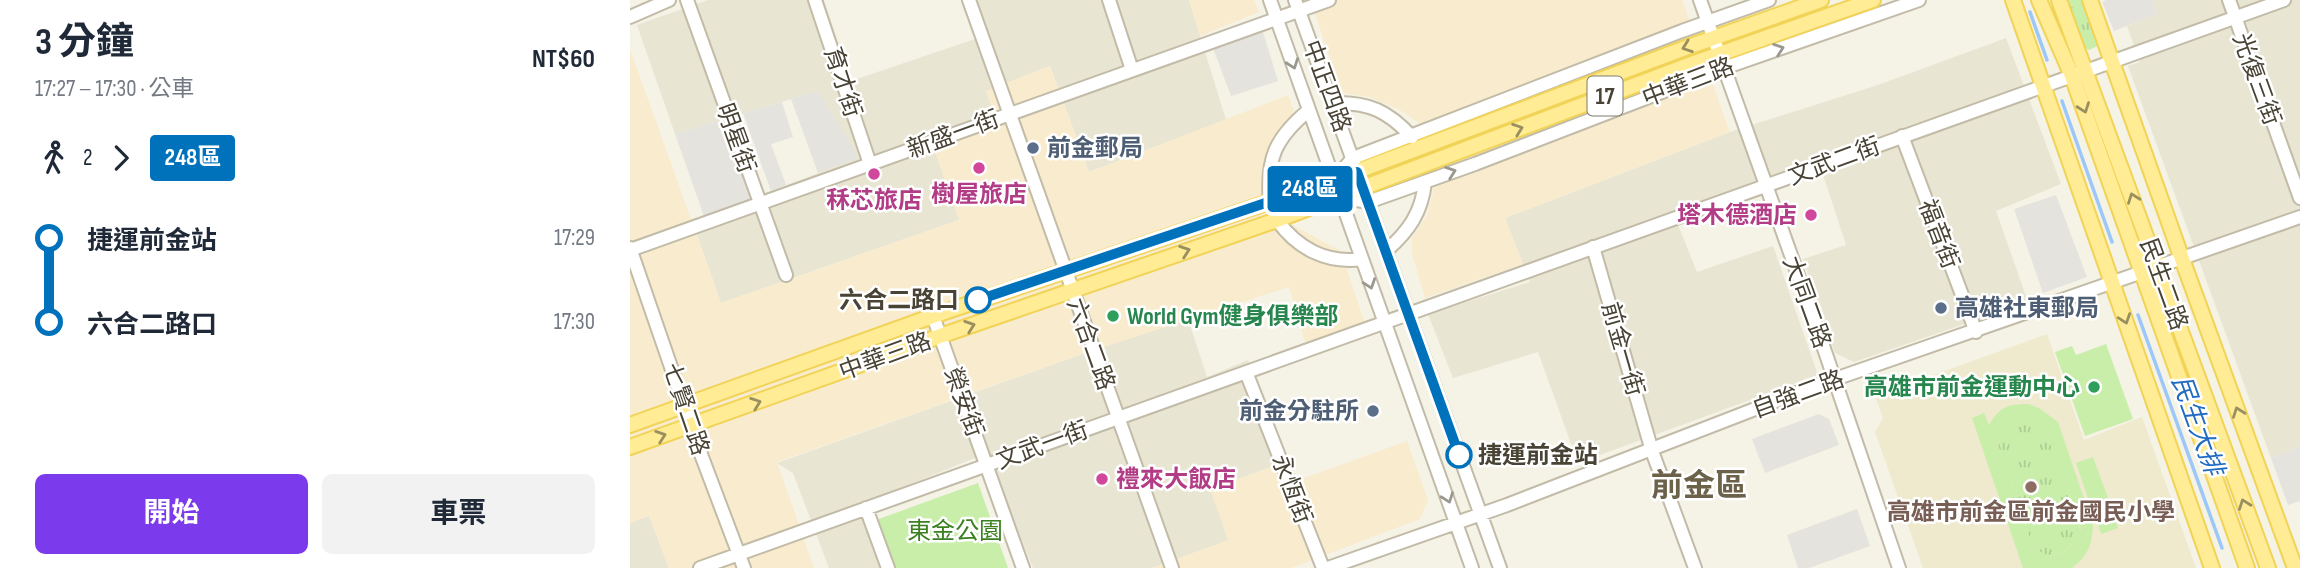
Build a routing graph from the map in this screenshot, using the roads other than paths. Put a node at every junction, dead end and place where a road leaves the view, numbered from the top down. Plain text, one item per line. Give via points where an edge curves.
1 (669, 0) edge
2 (687, 0) edge
3 (815, 0) edge
4 (969, 0) edge
5 (1109, 0) edge
6 (1270, 0) edge
7 (1329, 0) edge
8 (1700, 0) edge
9 (1769, 0) edge
10 (1821, 0) edge
11 (1873, 0) edge
12 (1919, 0) edge
13 (2013, 0) edge
14 (2039, 0) edge
15 (2059, 0) edge
16 (2090, 0) edge
17 (2229, 0) edge
18 (2284, 0) edge
19 (1297, 5) edge
20 (630, 17) edge
21 (2235, 17) junction
22 (1276, 19) junction
23 (1707, 22) junction
24 (1713, 38) junction
25 (1719, 54) junction
26 (2112, 61) junction
27 (1724, 68) junction
28 (1132, 70) junction
29 (2079, 73) junction
30 (2042, 87) junction
31 (1333, 103) junction
32 (1309, 110) junction
33 (1010, 114) junction
34 (1902, 136) junction
35 (1412, 137) junction
36 (870, 164) junction
37 (1355, 165) junction
38 (1334, 180) junction
39 (1425, 182) junction
40 (1766, 185) junction
41 (1363, 186) junction
42 (1340, 197) junction
43 (2300, 198) edge
44 (1368, 202) junction
45 (1270, 203) junction
46 (759, 204) junction
47 (2300, 217) edge
48 (1277, 220) junction
49 (1593, 247) junction
50 (630, 249) edge
51 (1386, 251) junction
52 (1362, 259) junction
53 (2182, 259) junction
54 (2159, 267) junction
55 (1064, 271) junction
56 (2143, 273) junction
57 (786, 275) dead end
58 (2113, 282) junction
59 (1072, 291) junction
60 (1408, 313) junction
61 (933, 316) junction
62 (1384, 322) junction
63 (1976, 332) junction
64 (940, 336) junction
65 (1246, 372) junction
66 (1835, 380) junction
67 (684, 404) junction
68 (1117, 418) junction
69 (630, 425) edge
70 (692, 426) junction
71 (630, 447) edge
72 (1652, 451) junction
73 (986, 465) junction
74 (866, 508) junction
75 (1480, 515) junction
76 (1457, 522) junction
77 (739, 554) junction
78 (700, 568) edge
79 (744, 568) edge
80 (888, 568) edge
81 (1023, 568) edge
82 (1172, 568) edge
83 (1325, 568) edge
84 (1472, 568) edge
85 (1500, 568) edge
86 (1695, 568) edge
87 (1899, 568) edge
88 (2212, 568) edge
89 (2247, 568) edge
90 (2268, 568) edge
91 (2295, 568) edge

1 - 20 street
2 - 46 street, 明星街
3 - 36 street, 育才街
4 - 33 street, 六合二路
5 - 28 street
6 - 22 street, 中正四路
7 - 19 street, 新盛一街
8 - 23 street, 大同二路
9 - 23 street, 中華三路 / 17
10 - 24 main road, 中華三路 / 17
11 - 25 main road, 中華三路 / 17
27 -> 12 street, 中華三路 / 17
13 - 30 main road
14 - 29 main road, 民生二路
15 - 29 main road, 民生二路
16 - 26 main road
17 - 21 street, 光復三街
18 - 21 street, 文武二街
19 - 22 street, 新盛一街
19 - 31 street, 中正四路
21 - 26 street, 文武二街
21 - 43 street, 光復三街
22 - 28 street, 新盛一街
22 -> 32 street, 中正四路
23 - 24 street, 大同二路
23 - 35 street, 中華三路 / 17
24 - 25 street, 大同二路
24 -> 37 main road, 中華三路 / 17
25 - 27 street, 大同二路
41 -> 25 main road, 中華三路 / 17
26 - 29 street, 文武二街
26 - 53 main road
39 -> 27 street, 中華三路 / 17
27 - 40 street, 大同二路
28 - 33 street, 新盛一街
29 - 30 street, 文武二街
54 -> 29 main road, 民生二路
29 -> 56 main road, 民生二路
30 - 34 street, 文武二街
30 - 58 main road
31 - 35 street via 1357,103 1384,112
31 - 37 street, 中正四路
32 - 38 street, 中正四路
32 - 45 street via 1288,128 1273,150
33 - 36 street, 新盛一街
33 - 55 street, 六合二路
34 - 40 street, 文武二街
34 - 63 street, 福音街
35 - 37 street, 中華三路 / 17
36 - 46 street, 新盛一街
37 - 38 main road, 中華三路 / 17
37 - 41 street, 中正四路
38 - 42 street, 中正四路
38 - 45 main road, 中華三路 / 17
39 - 44 street, 中華三路 / 17
39 - 51 street via 1412,225
40 - 49 street, 文武二街
40 - 66 street, 大同二路
41 - 42 main road, 中華三路 / 17
41 - 44 street, 中正四路
42 - 44 street, 中華三路 / 17
42 - 48 main road, 中華三路 / 17
42 - 52 street, 中正四路
44 - 51 street, 中正四路
45 - 55 main road, 中華三路 / 17
46 - 50 street, 新盛一街
46 - 57 street, 明星街
47 - 53 street, 自強二路
48 - 52 street via 1303,248 1328,258
59 -> 48 main road, 中華三路 / 17
49 - 60 street, 文武二街
49 - 72 street, 前金一街
50 - 67 street, 七賢二路
51 - 60 street, 中正四路
52 -> 62 street, 中正四路
53 - 54 street, 自強二路
91 -> 53 main road
54 - 56 street, 自強二路
90 -> 54 main road, 民生二路
55 - 59 street, 六合二路
55 - 61 main road, 中華三路 / 17
56 - 58 street, 自強二路
56 - 89 main road, 民生二路
58 - 63 street, 自強二路
58 -> 88 main road
64 -> 59 main road, 中華三路 / 17
59 - 68 street, 六合二路
60 - 62 street, 文武二街
60 - 75 street, 中正四路
61 - 64 street, 榮安街
61 - 67 main road, 中華三路 / 17
62 - 65 street, 文武一街
62 -> 76 street, 中正四路
63 - 66 street, 自強二路
70 -> 64 main road, 中華三路 / 17
64 - 73 street, 榮安街
65 - 68 street, 文武一街
65 - 83 street, 永恆街
66 - 72 street, 自強二路
66 - 87 street, 大同二路
67 - 69 main road, 中華三路 / 17
67 - 70 street, 七賢二路
68 - 73 street, 文武一街
68 - 82 street, 六合二路
71 -> 70 main road, 中華三路 / 17
70 - 77 street, 七賢二路
72 - 75 street, 自強二路
72 - 86 street, 前金一街
73 - 74 street, 文武一街
73 - 81 street, 榮安街
74 - 77 street, 文武一街
74 - 80 street
75 - 76 street, 自強二路
75 - 85 street, 中正四路
76 - 83 street, 自強二路
76 - 84 street, 中正四路
77 - 78 street, 文武一街
77 - 79 street, 七賢二路

